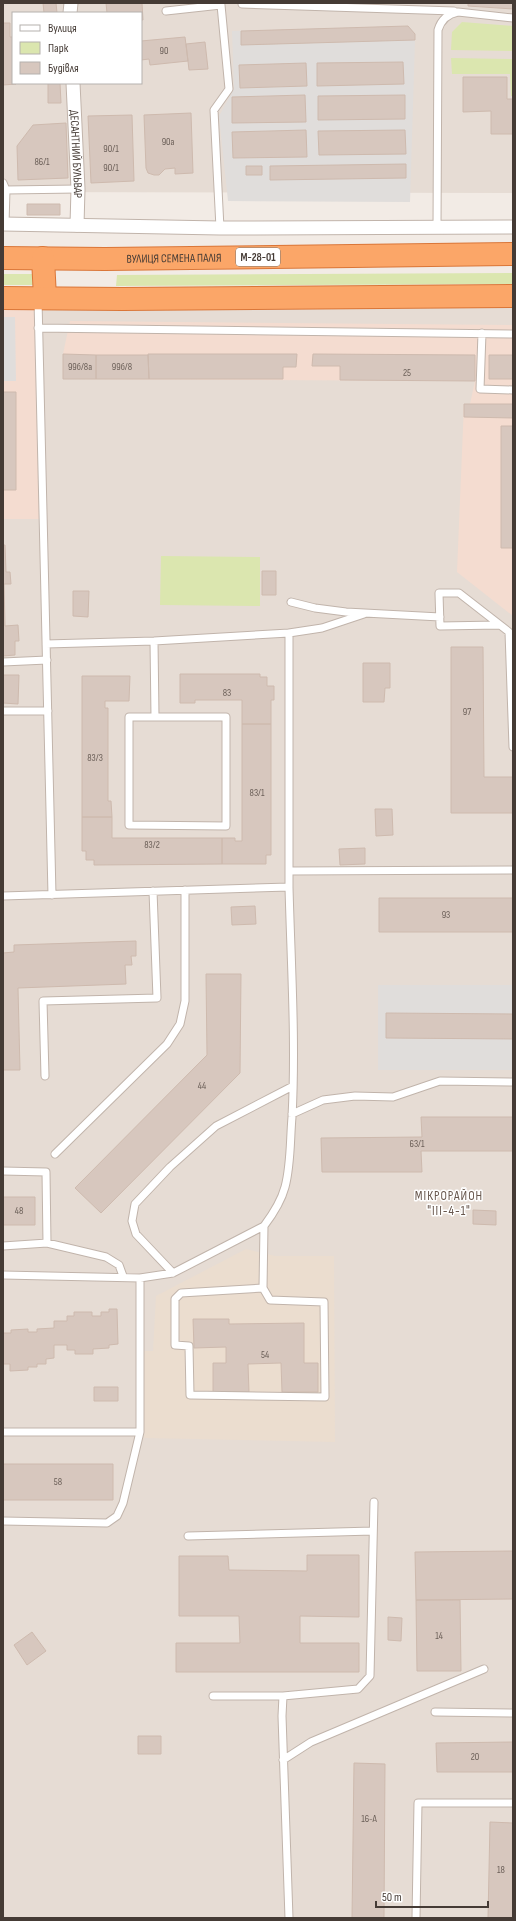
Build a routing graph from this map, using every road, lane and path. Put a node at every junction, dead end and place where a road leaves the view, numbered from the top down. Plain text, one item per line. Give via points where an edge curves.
1 (242, 4) dead end
2 (166, 11) dead end
3 (458, 12) junction
4 (513, 18) edge
5 (73, 84) edge
6 (4, 187) edge
7 (78, 189) junction
8 (4, 224) edge
9 (77, 225) junction
10 (437, 226) junction
11 (513, 227) edge
12 (220, 228) junction
13 (513, 254) edge
14 (3, 258) edge
15 (43, 258) junction
16 (513, 296) edge
17 (3, 298) edge
18 (41, 298) junction
19 (38, 328) junction
20 (482, 333) junction
21 (513, 334) edge
22 (513, 390) edge
23 (291, 602) dead end
24 (369, 613) junction
25 (440, 617) junction
26 (499, 625) junction
27 (289, 633) junction
28 (154, 640) junction
29 (46, 644) junction
30 (47, 660) junction
31 (3, 662) edge
32 (3, 711) edge
33 (48, 711) junction
34 (155, 717) junction
35 (513, 746) edge
36 (513, 870) edge
37 (289, 871) junction
38 (289, 887) junction
39 (185, 890) junction
40 (153, 891) junction
41 (52, 895) junction
42 (3, 896) edge
43 (45, 1076) dead end
44 (513, 1082) edge
45 (294, 1086) junction
46 (292, 1114) junction
47 (55, 1154) dead end
48 (3, 1171) edge
49 (264, 1226) junction
50 (48, 1243) junction
51 (3, 1246) edge
52 (173, 1273) junction
53 (3, 1275) edge
54 (123, 1276) junction
55 (140, 1278) junction
56 (263, 1288) junction
57 (3, 1432) edge
58 (140, 1432) junction
59 (374, 1502) dead end
60 (3, 1521) edge
61 (373, 1531) junction
62 (188, 1536) dead end
63 (484, 1669) dead end
64 (213, 1696) dead end
65 (283, 1696) junction
66 (435, 1712) dead end
67 (513, 1713) edge
68 (283, 1760) junction
69 (513, 1803) edge
70 (289, 1918) edge
71 (416, 1918) edge

1 - 3 lane
2 - 12 lane via 221,5 229,88 214,110
3 - 4 lane
3 - 10 lane via 444,18 438,30
5 - 7 street, ДЕСАНТНИЙ БУЛЬВАР
6 - 7 lane
6 - 8 lane
7 - 9 street, ДЕСАНТНИЙ БУЛЬВАР
8 - 9 street
9 - 12 street
10 - 11 street
10 - 12 street
13 - 15 highway, ВУЛИЦЯ СЕМЕНА ПАЛІЯ / М-28-01
14 - 15 highway, ВУЛИЦЯ СЕМЕНА ПАЛІЯ / М-28-01
15 - 18 highway
16 - 18 highway via 122,300
17 - 18 highway
18 - 19 lane
19 - 20 lane
19 - 29 lane
20 - 21 lane
20 - 22 lane via 480,389
23 - 24 lane via 315,608
24 - 25 lane
24 - 27 lane via 322,628
25 - 26 lane via 440,626
25 - 26 lane via 439,593 459,593
26 - 35 lane via 509,632
27 - 28 lane
27 - 37 lane
28 - 29 lane
28 - 34 lane
29 - 30 lane
30 - 31 lane
30 - 33 lane
32 - 33 lane
33 - 41 lane
34 - 34 lane via 226,717 226,826 129,825 129,717
36 - 37 lane
37 - 38 lane
38 - 39 lane
38 - 45 lane
39 - 40 lane
39 - 47 lane via 186,1001 180,1024 167,1044
40 - 41 lane
40 - 43 lane via 157,998 43,1001
41 - 42 lane
44 - 46 lane via 440,1081 393,1097 356,1096 323,1100
45 - 46 lane
45 - 52 lane via 216,1126 170,1167 135,1204 132,1221 136,1234
46 - 49 lane via 286,1185 282,1198
48 - 50 lane via 46,1172
49 - 52 lane
49 - 56 lane
50 - 51 lane
50 - 54 lane via 112,1260 119,1264
52 - 55 lane
53 - 54 lane
54 - 55 lane
55 - 58 lane
56 - 56 lane via 181,1293 175,1299 175,1345 189,1346 190,1396 325,1397 324,1302 270,1300
57 - 58 lane
58 - 60 lane via 124,1503 117,1516 107,1523
59 - 61 lane
61 - 62 lane
61 - 65 lane via 370,1676 358,1689
63 - 68 lane via 311,1742
64 - 65 lane
65 - 68 lane
66 - 67 lane
68 - 70 lane
69 - 71 lane via 418,1803

